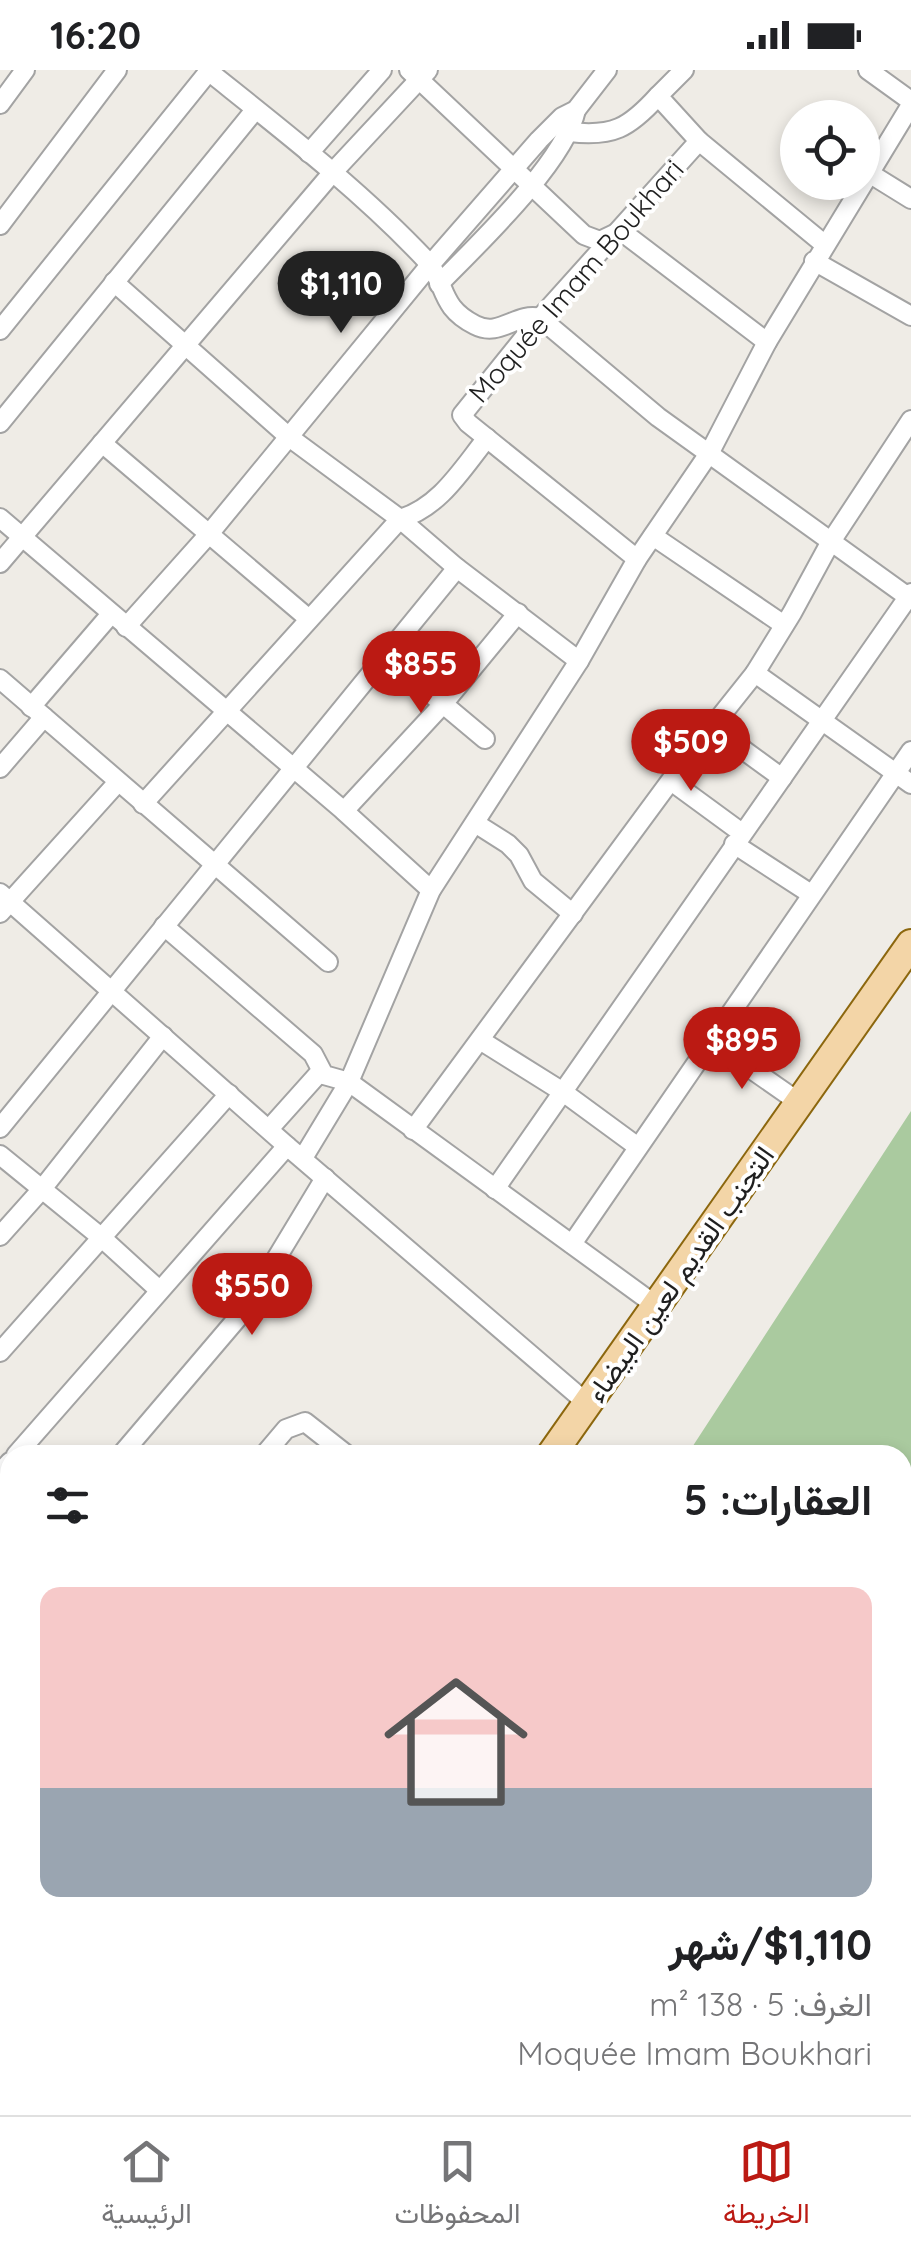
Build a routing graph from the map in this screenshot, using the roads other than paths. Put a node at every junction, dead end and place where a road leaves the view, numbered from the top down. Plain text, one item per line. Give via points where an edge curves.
1 (25, 70) edge
2 (117, 70) edge
3 (382, 70) edge
4 (607, 70) edge
5 (684, 70) edge
6 (868, 70) edge
7 (208, 71) edge
8 (419, 73) edge
9 (658, 96) junction
10 (911, 103) edge
11 (0, 104) edge
12 (255, 110) junction
13 (576, 110) junction
14 (570, 132) junction
15 (699, 141) junction
16 (309, 153) junction
17 (880, 155) edge
18 (512, 170) junction
19 (333, 172) junction
20 (880, 180) edge
21 (529, 186) junction
22 (911, 199) edge
23 (852, 200) edge
24 (0, 225) edge
25 (622, 230) junction
26 (824, 244) junction
27 (814, 261) junction
28 (430, 264) junction
29 (114, 282) junction
30 (439, 284) junction
31 (911, 316) edge
32 (540, 318) junction
33 (0, 330) edge
34 (767, 342) junction
35 (183, 345) junction
36 (911, 420) edge
37 (0, 423) edge
38 (289, 437) junction
39 (487, 438) junction
40 (102, 443) junction
41 (710, 452) junction
42 (0, 518) edge
43 (400, 519) junction
44 (209, 534) junction
45 (653, 536) junction
46 (22, 538) junction
47 (830, 543) junction
48 (637, 559) junction
49 (0, 563) edge
50 (457, 568) junction
51 (910, 596) edge
52 (111, 614) junction
53 (518, 614) junction
54 (309, 619) junction
55 (784, 625) junction
56 (126, 627) junction
57 (387, 657) junction
58 (579, 661) junction
59 (754, 674) junction
60 (0, 680) edge
61 (444, 704) junction
62 (225, 711) junction
63 (37, 712) junction
64 (823, 722) junction
65 (712, 727) junction
66 (485, 739) dead end
67 (911, 751) edge
68 (0, 768) edge
69 (293, 769) junction
70 (782, 778) junction
71 (903, 778) edge
72 (671, 781) junction
73 (118, 782) junction
74 (143, 804) junction
75 (344, 811) junction
76 (475, 823) junction
77 (738, 839) junction
78 (216, 866) junction
79 (432, 890) junction
80 (811, 894) junction
81 (3, 903) edge
82 (573, 914) junction
83 (164, 926) junction
84 (911, 944) edge
85 (328, 962) dead end
86 (112, 991) junction
87 (163, 1036) junction
88 (480, 1040) junction
89 (711, 1041) junction
90 (320, 1072) junction
91 (349, 1082) junction
92 (562, 1092) junction
93 (230, 1094) junction
94 (800, 1103) junction
95 (0, 1128) edge
96 (269, 1129) junction
97 (413, 1130) junction
98 (287, 1146) junction
99 (638, 1147) junction
100 (0, 1155) edge
101 (303, 1158) junction
102 (326, 1178) junction
103 (42, 1189) junction
104 (496, 1189) junction
105 (0, 1236) edge
106 (102, 1238) junction
107 (572, 1244) junction
108 (158, 1289) junction
109 (658, 1307) junction
110 (0, 1352) edge
111 (588, 1404) junction
112 (25, 1445) edge
113 (130, 1445) edge
114 (272, 1445) edge
115 (334, 1445) edge
116 (559, 1445) edge

1 - 11 street
2 - 24 street
3 - 16 street
4 - 13 street
5 - 9 street
6 - 10 street
7 - 12 street
7 - 33 street
8 - 18 street
8 - 19 street
9 - 14 street via 625,127 607,134
9 - 15 street, Moquée Imam Boukhari
10 - 17 street
12 - 16 street
12 - 29 street
13 - 14 street
13 - 18 street
14 - 21 street
15 - 25 street, Moquée Imam Boukhari
15 - 26 street
16 - 19 street
18 - 21 street
18 - 28 street
19 - 28 street
19 - 35 street
20 - 22 street
21 - 25 street via 592,239
21 - 30 street
23 - 26 street
25 - 32 street, Moquée Imam Boukhari
25 - 34 street
26 - 27 street
27 - 31 street
27 - 34 street
28 - 30 street
28 - 38 street
29 - 35 street
29 - 37 street
30 - 32 street via 455,312 477,326 490,330
32 - 39 street, Moquée Imam Boukhari via 462,412
32 - 41 street via 618,386
34 - 41 street
35 - 38 street
35 - 40 street
36 - 47 street
38 - 43 street
38 - 44 street
39 - 43 street via 434,501
39 - 48 street, Moquée Imam Boukhari
40 - 44 street
40 - 46 street
41 - 45 street
41 - 47 street
42 - 46 street
43 - 50 street
43 - 54 street
44 - 54 street
44 - 56 street
45 - 48 street
45 - 55 street
46 - 49 street
46 - 52 street
47 - 51 street
47 - 55 street
48 - 58 street
50 - 53 street
50 - 57 street
51 - 64 street
52 - 56 street
52 - 63 street
53 - 58 street
53 - 61 street
54 - 62 street
55 - 59 street
56 - 62 street
57 - 61 street
57 - 69 street
58 - 76 street
59 - 64 street
59 - 65 street
60 - 63 street
61 - 66 street
61 - 75 street
62 - 69 street
62 - 74 street
63 - 68 street
63 - 73 street
64 - 70 street
64 - 71 street
65 - 70 street
65 - 72 street
67 - 71 street
69 - 75 street
69 - 78 street
70 - 77 street
71 - 80 street
72 - 77 street
72 - 82 street
73 - 74 street
73 - 81 street
74 - 78 street
75 - 79 street
76 - 79 street
76 - 82 street via 508,844 533,881
77 - 80 street
77 - 92 street
78 - 83 street
78 - 85 street
79 - 91 street
80 - 89 street
81 - 86 street
82 - 88 street
83 - 86 street
83 - 90 street via 313,1054
84 - 94 main road, التجنب القديم لعين البيضاء
86 - 87 street
86 - 95 street
87 - 93 street
87 - 103 street
88 - 92 street
88 - 97 street
89 - 94 street
89 - 99 street
90 - 91 street
90 - 96 street
91 - 97 street
91 - 101 street
92 - 99 street
92 - 104 street
93 - 96 street
93 - 106 street
94 - 109 main road, التجنب القديم لعين البيضاء
96 - 98 street
97 - 104 street
98 - 101 street
98 - 108 street
99 - 107 street
100 - 103 street
101 - 102 street
102 - 111 street
102 - 113 street via 246,1308
103 - 105 street
103 - 106 street
104 - 107 street
106 - 108 street
106 - 110 street
107 - 109 street
108 - 112 street
109 - 111 main road, التجنب القديم لعين البيضاء
111 - 116 main road, التجنب القديم لعين البيضاء
114 - 115 street via 286,1429 305,1422

